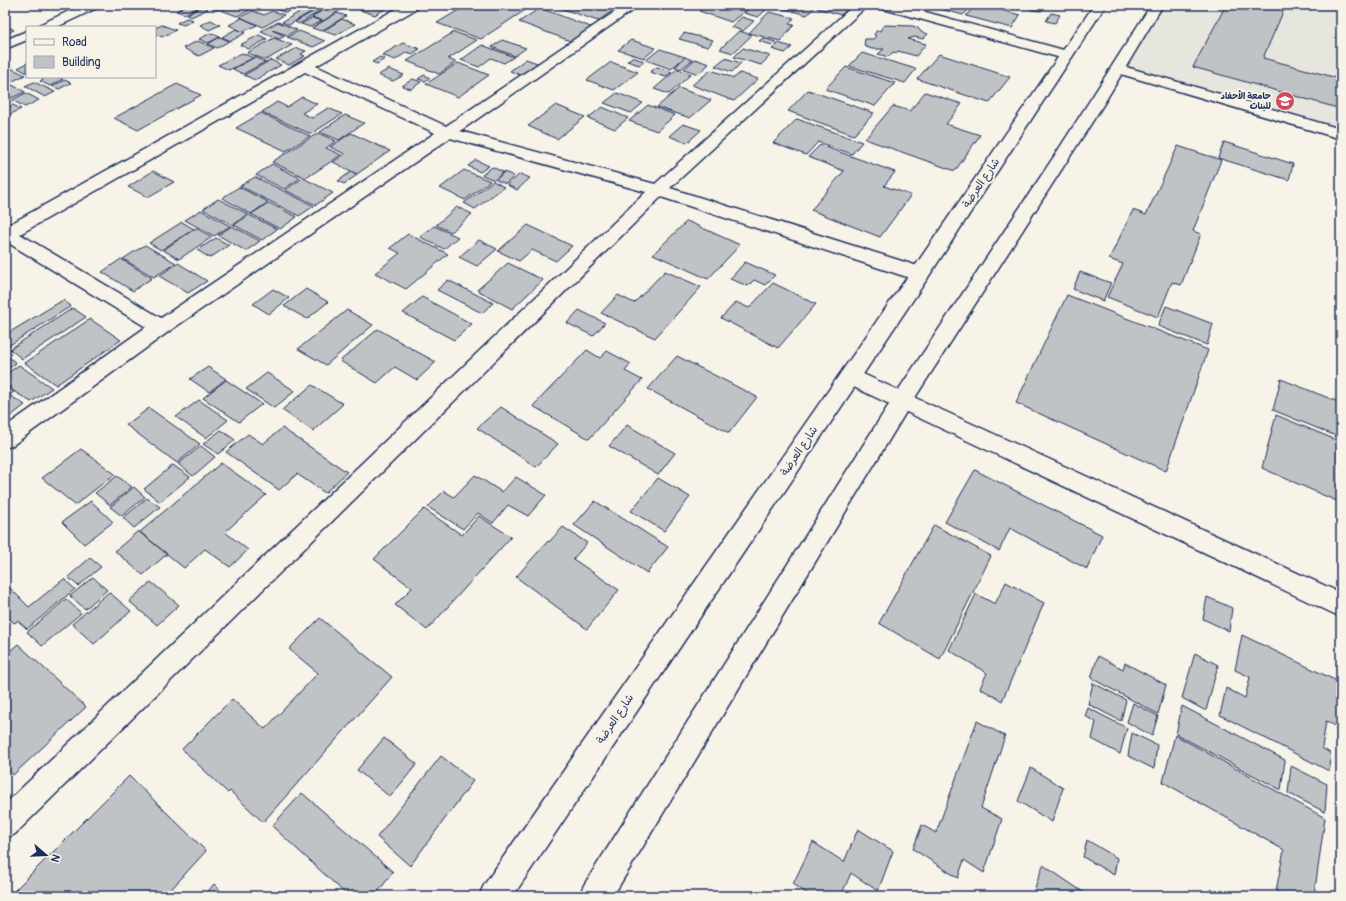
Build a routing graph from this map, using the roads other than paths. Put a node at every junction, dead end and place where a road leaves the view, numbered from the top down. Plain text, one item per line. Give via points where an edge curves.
1 (92, 5) edge
2 (413, 5) edge
3 (634, 5) edge
4 (862, 5) edge
5 (885, 5) edge
6 (1100, 5) edge
7 (1157, 5) edge
8 (48, 26) edge
9 (26, 35) edge
10 (5, 45) edge
11 (1066, 55) junction
12 (304, 66) junction
13 (1119, 69) junction
14 (446, 132) junction
15 (1341, 134) edge
16 (658, 190) junction
17 (6, 234) edge
18 (920, 274) junction
19 (161, 327) junction
20 (850, 376) junction
21 (903, 400) junction
22 (5, 439) edge
23 (1341, 605) edge
24 (5, 824) edge
25 (495, 896) edge
26 (595, 896) edge

1 - 8 street
2 - 12 street
3 - 14 street
4 - 16 street
5 - 11 street
6 - 11 street, شارع العرضة
7 - 13 street
9 - 10 street
11 - 18 street, شارع العرضة
12 - 14 street
12 - 17 street
13 - 15 street
13 - 21 street
14 - 16 street
14 - 19 street
16 - 18 street
16 - 24 street
17 - 19 street
18 - 20 street, شارع العرضة
19 - 22 street
20 - 21 street
20 - 25 street, شارع العرضة
21 - 23 street
21 - 26 street

